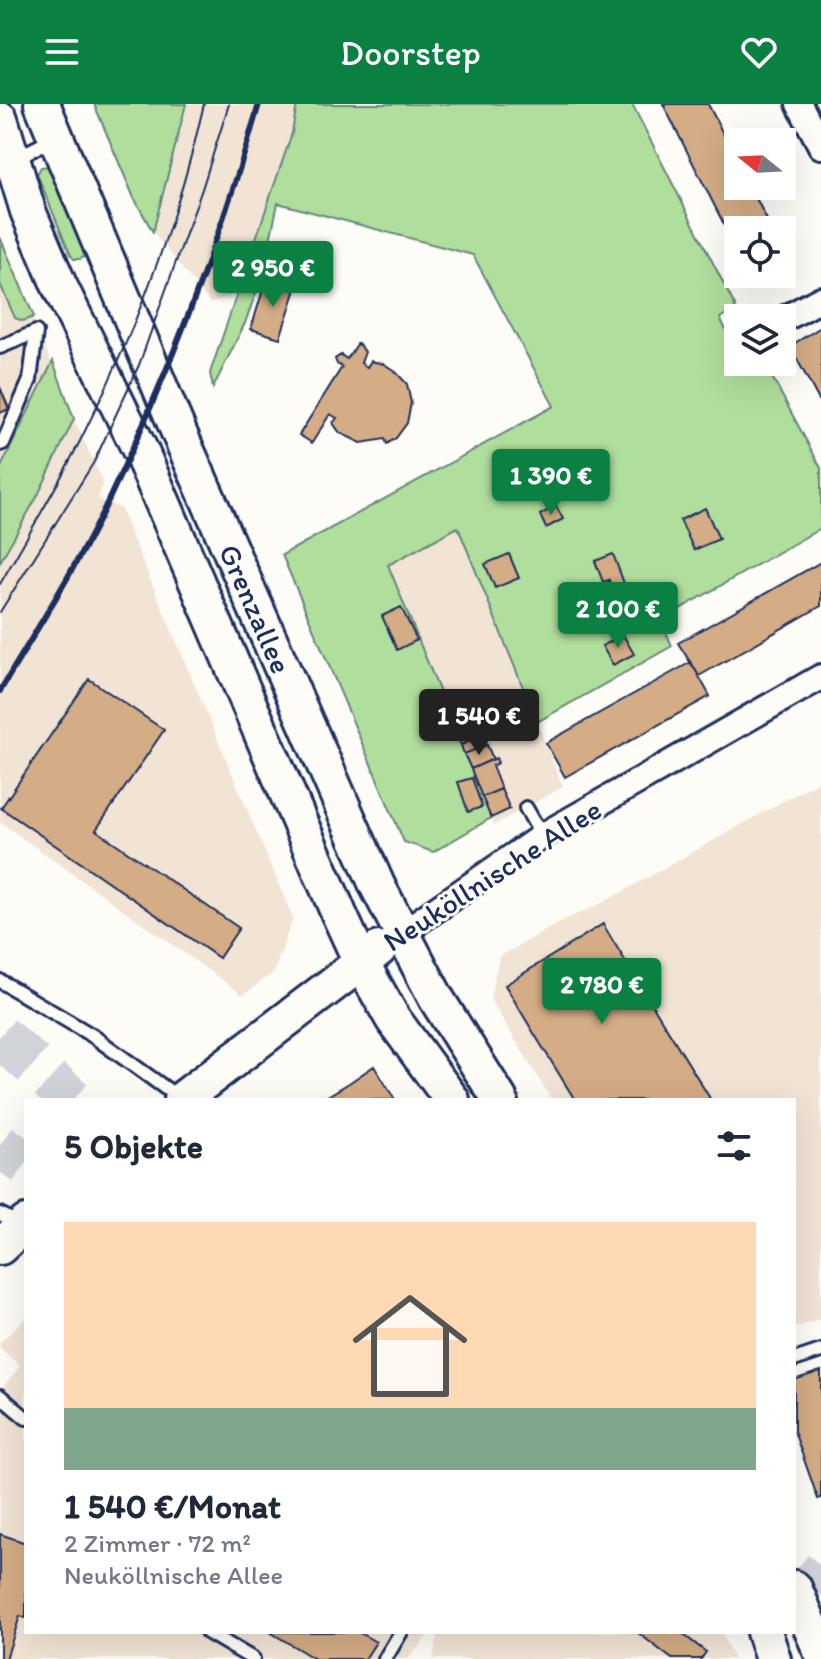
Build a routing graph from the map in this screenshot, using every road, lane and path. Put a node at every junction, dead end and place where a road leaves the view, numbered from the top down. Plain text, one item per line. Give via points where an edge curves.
1 (42, 104) edge
2 (799, 104) edge
3 (0, 119) edge
4 (56, 138) junction
5 (821, 146) edge
6 (6, 162) edge
7 (108, 263) junction
8 (59, 285) junction
9 (821, 299) edge
10 (796, 312) edge
11 (0, 347) edge
12 (0, 444) edge
13 (821, 677) edge
14 (526, 808) dead end
15 (542, 836) junction
16 (402, 933) junction
17 (361, 962) junction
18 (0, 981) edge
19 (178, 1098) edge
20 (184, 1098) edge
21 (451, 1098) edge
22 (499, 1098) edge
23 (821, 1351) edge
24 (796, 1359) edge
25 (0, 1396) edge
26 (24, 1416) edge
27 (796, 1593) edge
28 (210, 1634) edge
29 (400, 1634) edge
30 (765, 1634) edge
31 (821, 1651) edge
32 (253, 1659) edge
33 (385, 1659) edge
34 (773, 1659) edge

1 - 4 main road, Grenzallee
2 - 5 street
3 - 6 main road, Grenzallee
4 - 6 lane
4 - 7 main road, Grenzallee
6 - 8 main road, Grenzallee
7 - 8 main road
7 - 16 main road, Grenzallee via 293,698
8 - 17 main road, Grenzallee via 141,452
9 - 10 street
11 - 12 lane via 36,332 30,380
13 - 15 street, Neuköllnische Allee
14 - 15 lane
15 - 16 street, Neuköllnische Allee
16 - 17 main road, Neuköllnische Allee
16 - 22 main road, Grenzallee
17 - 20 main road, Neuköllnische Allee
17 - 21 main road, Grenzallee via 393,1019
18 - 19 lane via 93,1036
23 - 24 lane
25 - 26 lane
27 - 31 main road
28 - 32 lane
29 - 33 lane
30 - 34 main road

